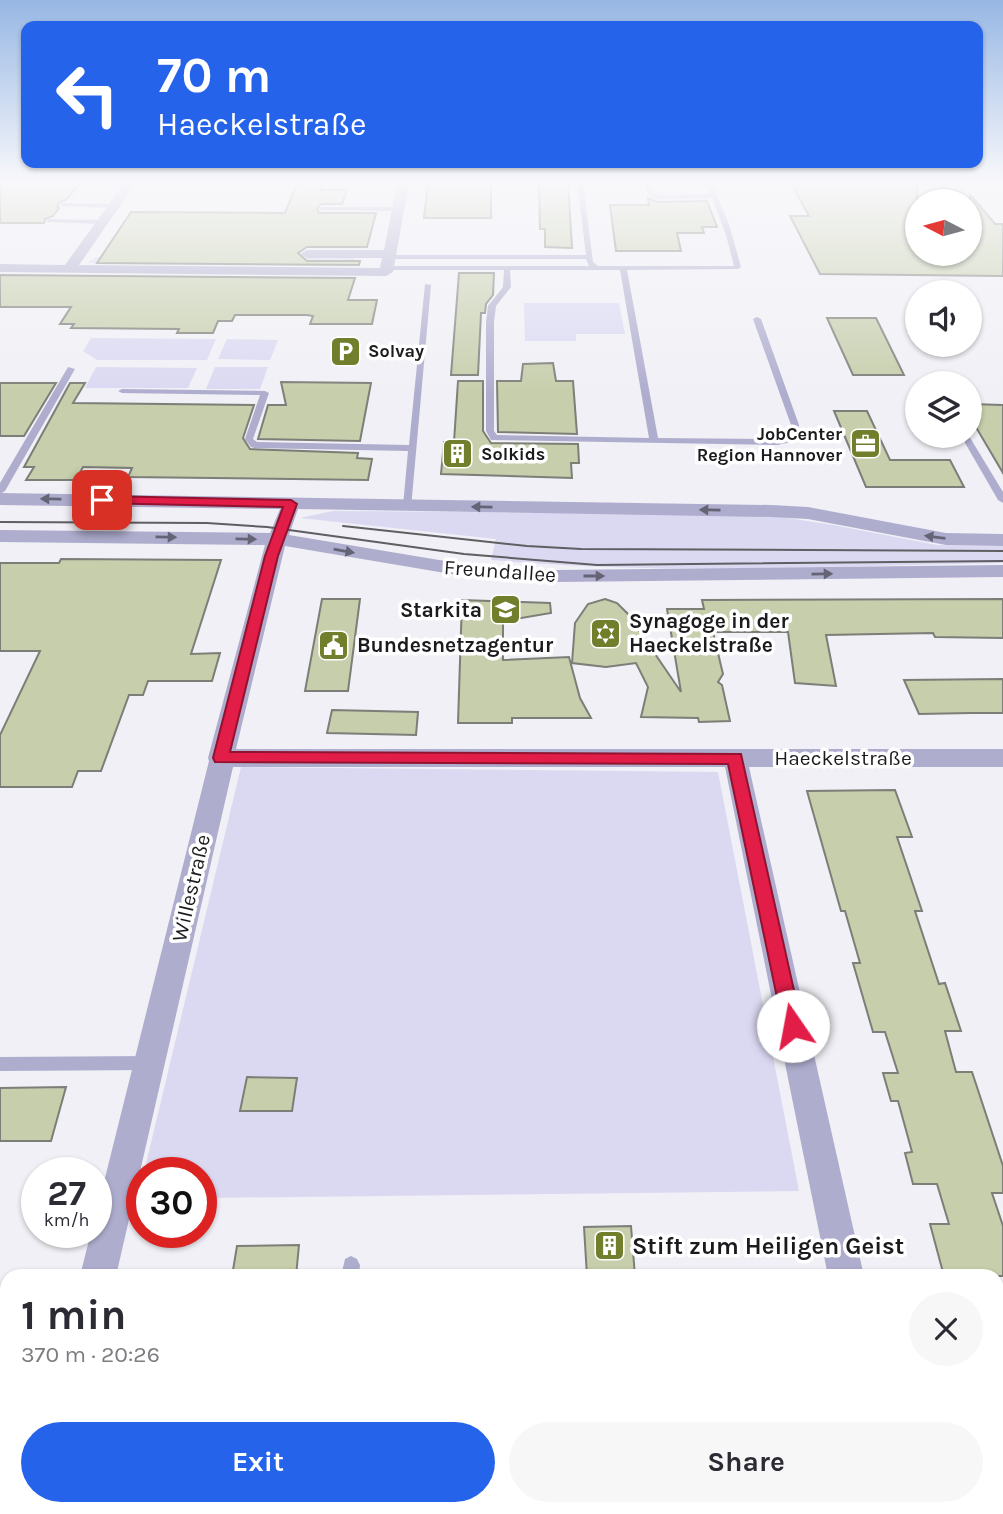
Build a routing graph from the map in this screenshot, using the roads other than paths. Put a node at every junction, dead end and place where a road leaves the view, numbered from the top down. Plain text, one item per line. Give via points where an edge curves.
1 (80, 254) edge
2 (296, 254) dead end
3 (390, 254) edge
4 (589, 254) edge
5 (734, 254) edge
6 (589, 257) junction
7 (77, 258) junction
8 (389, 260) junction
9 (0, 268) edge
10 (507, 268) junction
11 (596, 268) junction
12 (623, 268) junction
13 (427, 285) dead end
14 (757, 319) dead end
15 (71, 369) dead end
16 (122, 391) dead end
17 (654, 441) junction
18 (413, 448) junction
19 (972, 448) edge
20 (0, 491) edge
21 (0, 499) edge
22 (1003, 500) edge
23 (291, 504) junction
24 (408, 506) junction
25 (0, 536) edge
26 (277, 539) junction
27 (1003, 540) edge
28 (1003, 571) edge
29 (220, 758) junction
30 (735, 758) junction
31 (1003, 758) edge
32 (151, 1063) junction
33 (0, 1064) edge
34 (100, 1269) edge
35 (844, 1269) edge

1 - 7 street
2 - 8 street
3 - 8 street
4 - 6 lane
5 - 12 lane via 738,267 730,270
6 - 8 lane
6 - 11 lane
7 - 8 street via 387,272
7 - 9 street
8 - 10 lane
10 - 11 lane
10 - 17 lane via 507,287 495,299 491,314 490,431 494,438
11 - 12 lane
12 - 17 lane
13 - 18 lane
14 - 17 lane via 794,425 793,439
15 - 20 lane
16 - 18 lane via 265,394 250,439 254,445
18 - 24 lane
19 - 22 lane
23 -> 21 street
23 - 24 street
23 - 26 street, Willestraße
27 -> 24 street via 923,536 771,511
25 -> 26 street, Freundallee
26 -> 28 street, Freundallee via 463,570 557,576
26 - 29 street, Willestraße
29 - 30 street, Haeckelstraße
29 - 32 street, Willestraße
30 - 31 street, Haeckelstraße
30 - 35 street
32 - 33 lane
32 - 34 street, Willestraße

